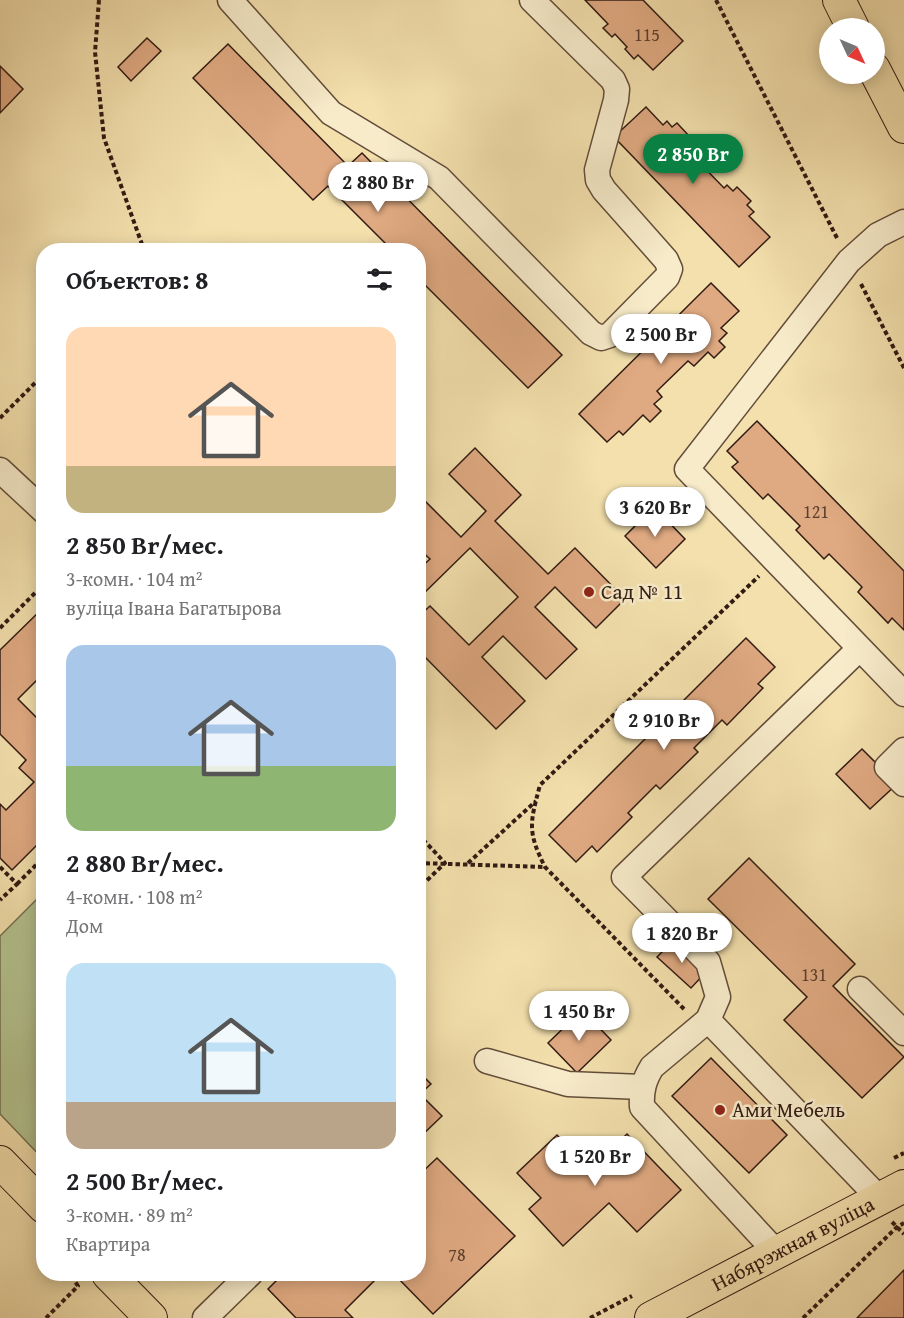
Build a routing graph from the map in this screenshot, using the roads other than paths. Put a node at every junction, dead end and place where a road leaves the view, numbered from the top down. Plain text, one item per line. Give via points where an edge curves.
1 (230, 0) edge
2 (532, 0) edge
3 (839, 0) edge
4 (848, 18) edge
5 (882, 84) edge
6 (904, 127) edge
7 (904, 222) edge
8 (0, 470) edge
9 (36, 504) edge
10 (859, 649) junction
11 (904, 693) edge
12 (904, 750) edge
13 (904, 784) edge
14 (860, 989) dead end
15 (704, 1023) junction
16 (904, 1033) edge
17 (487, 1061) dead end
18 (642, 1088) junction
19 (0, 1162) edge
20 (895, 1196) edge
21 (36, 1199) edge
22 (776, 1252) junction
23 (115, 1281) edge
24 (243, 1281) edge
25 (150, 1318) edge
26 (205, 1318) edge
27 (651, 1318) edge

1 - 2 lane via 331,113 439,178 591,333 601,338 610,335 667,277 670,269 598,180 597,170 616,99 613,80
3 - 4 main road
5 - 6 main road
7 - 10 lane via 878,235 849,261 687,469
8 - 9 lane
10 - 11 lane
10 - 15 lane via 624,877 708,962 718,997
12 - 13 lane via 887,767
14 - 16 lane
15 - 18 lane via 652,1067
15 - 20 lane
17 - 18 lane via 568,1084
18 - 22 lane via 642,1107
19 - 21 main road
20 - 22 main road, Набярэжная вуліца
22 - 27 main road, Набярэжная вуліца
23 - 25 main road
24 - 26 lane

